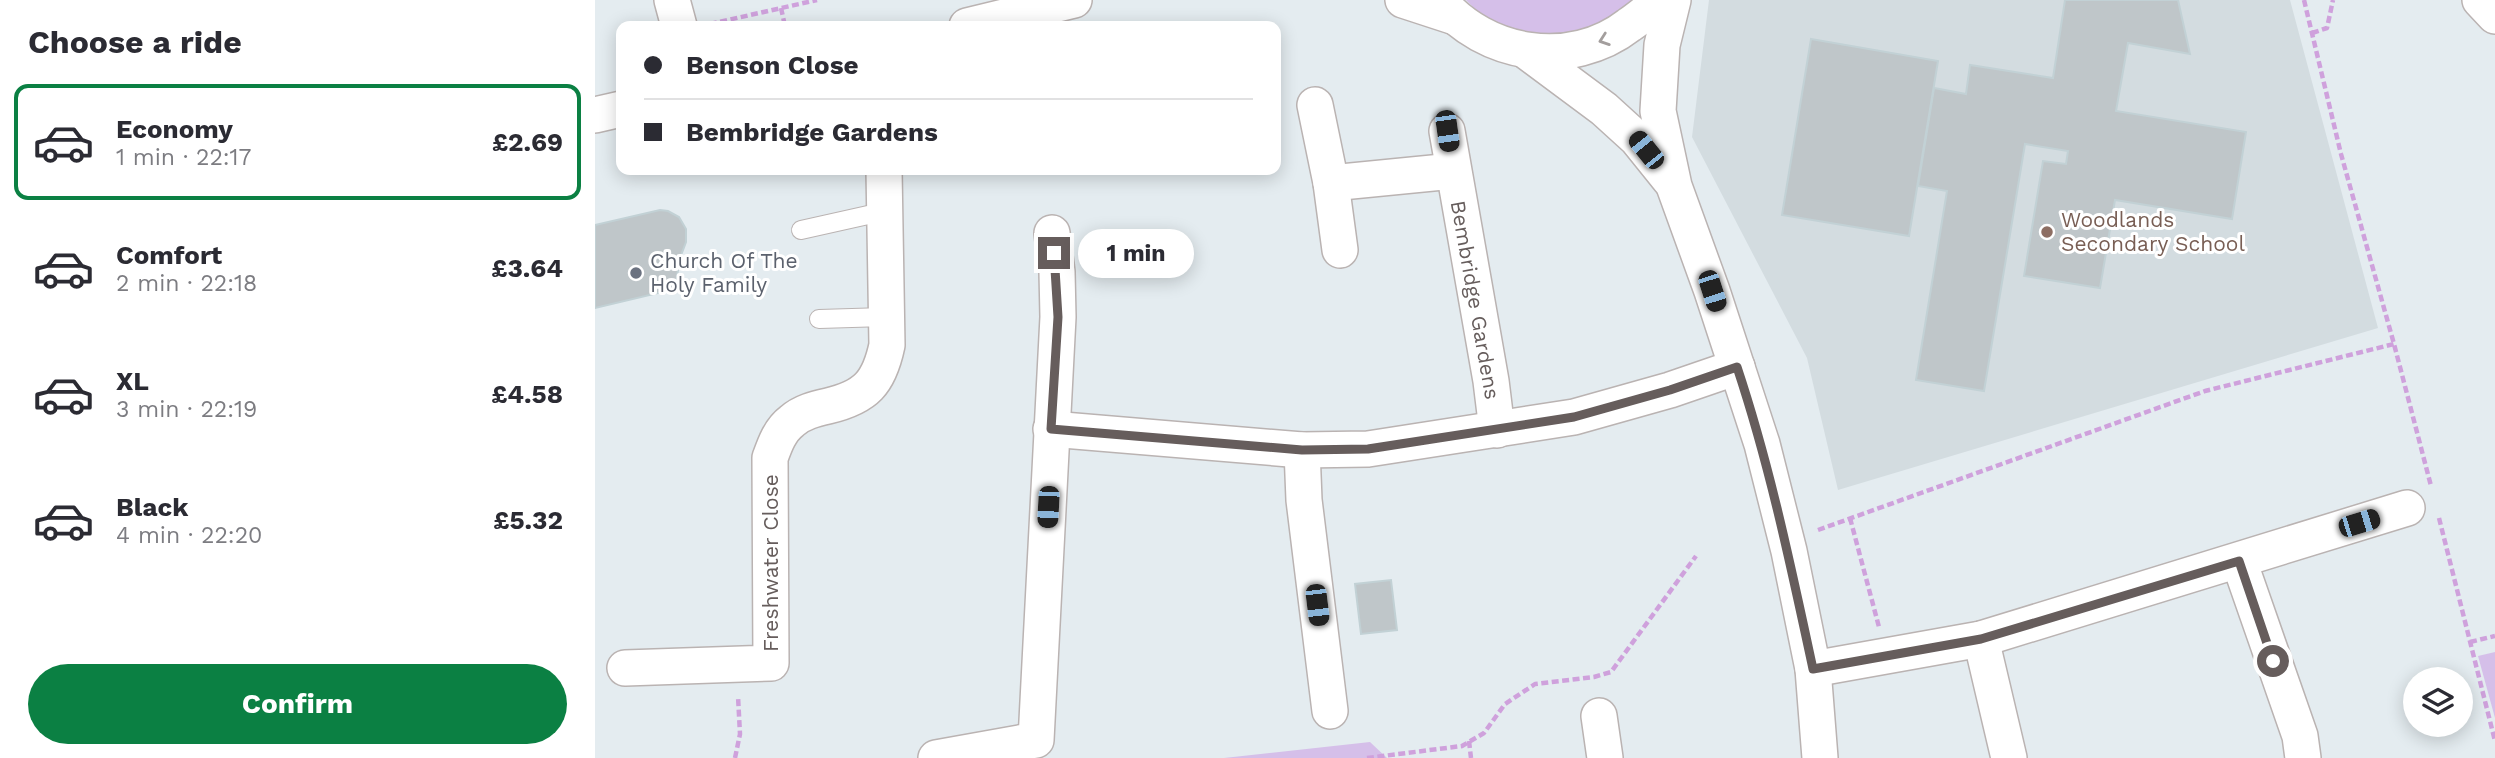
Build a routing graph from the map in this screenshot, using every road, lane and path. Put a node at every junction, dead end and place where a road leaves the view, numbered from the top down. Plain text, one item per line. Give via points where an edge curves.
1 (672, 0) edge
2 (817, 0) edge
3 (1074, 0) edge
4 (1403, 0) edge
5 (1657, 0) edge
6 (1672, 0) edge
7 (2304, 0) edge
8 (2333, 0) edge
9 (2480, 0) edge
10 (781, 8) junction
11 (1446, 8) edge
12 (2495, 16) edge
13 (678, 21) edge
14 (725, 21) edge
15 (784, 21) edge
16 (988, 21) edge
17 (2312, 33) junction
18 (1526, 51) junction
19 (1315, 105) dead end
20 (616, 110) edge
21 (595, 115) edge
22 (1447, 131) dead end
23 (1453, 171) junction
24 (884, 175) edge
25 (1331, 183) junction
26 (1674, 186) junction
27 (885, 211) junction
28 (801, 230) dead end
29 (1052, 233) dead end
30 (1340, 250) dead end
31 (885, 317) junction
32 (819, 319) dead end
33 (2394, 344) junction
34 (1737, 367) junction
35 (1051, 429) junction
36 (1497, 430) junction
37 (1302, 450) junction
38 (2426, 505) junction
39 (1850, 518) junction
40 (1818, 530) dead end
41 (1696, 556) dead end
42 (2239, 561) junction
43 (2495, 636) edge
44 (1981, 639) junction
45 (2470, 642) junction
46 (1887, 655) junction
47 (737, 664) junction
48 (625, 668) dead end
49 (1813, 669) junction
50 (1330, 710) dead end
51 (1599, 716) dead end
52 (1469, 741) junction
53 (2495, 741) edge
54 (735, 758) edge
55 (936, 758) edge
56 (1367, 758) edge
57 (1471, 758) edge
58 (1605, 758) edge
59 (1820, 758) edge
60 (2010, 758) edge
61 (2303, 758) edge

1 - 13 street
2 - 10 path
3 - 16 street
4 - 11 street
5 -> 18 street via 1615,37 1571,51
6 - 26 street via 1662,45 1658,111
7 - 17 path
8 - 17 path via 2327,28
9 - 12 street
10 - 14 path
10 - 15 path
11 - 18 street via 1474,32
17 - 33 path
18 - 26 street via 1637,139
19 - 25 street
20 - 21 street
22 - 23 street, Bembridge Gardens
23 - 25 street, Bembridge Gardens
23 - 36 street, Bembridge Gardens
24 - 27 street, Freshwater Close
25 - 30 street
26 - 34 street
27 - 28 lane
27 - 31 street, Freshwater Close
29 - 35 street via 1058,317
31 - 32 lane
31 - 47 street, Freshwater Close via 887,345 882,368 871,386 852,400 809,411 791,421 777,438 770,458 771,663
33 - 38 path
33 - 39 path via 2205,391
34 - 36 street, Bembridge Gardens via 1574,417
34 - 49 street via 1789,551
35 - 37 street, Bembridge Gardens
35 - 55 street via 1036,740
36 - 37 street, Bembridge Gardens via 1368,449
37 - 50 street
38 - 42 street
38 - 45 path
39 - 40 path
39 - 46 path
41 - 52 path via 1611,672 1535,684 1504,704 1484,733
42 - 44 street
42 - 61 street via 2300,736
43 - 45 path
44 - 46 street
44 - 60 street
45 - 53 path
46 - 49 street
47 - 48 street, Freshwater Close
47 - 54 path via 740,734
49 - 59 street
51 - 58 street
52 - 56 path via 1462,746
52 - 57 path

